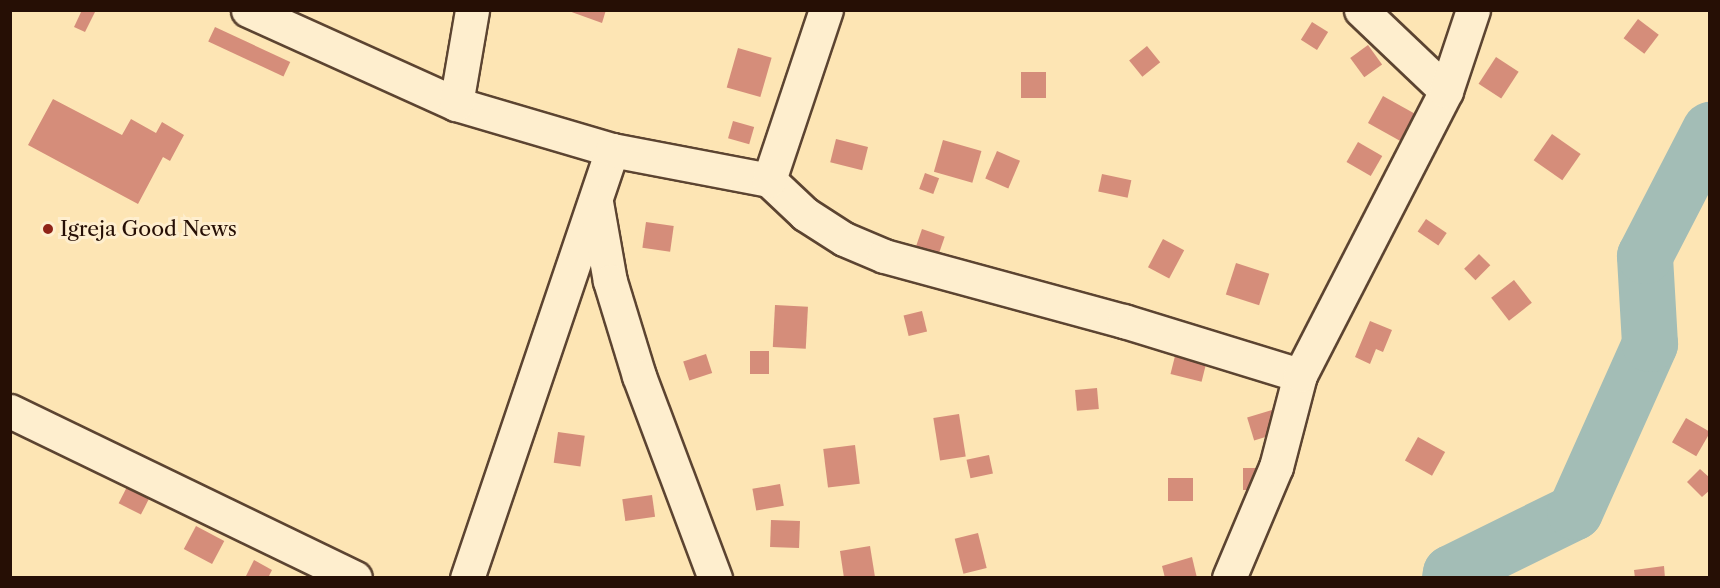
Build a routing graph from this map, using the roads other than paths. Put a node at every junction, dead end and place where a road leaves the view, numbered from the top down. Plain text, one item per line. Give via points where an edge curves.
1 (248, 10) edge
2 (472, 10) edge
3 (825, 10) edge
4 (1361, 10) edge
5 (1473, 10) edge
6 (1446, 91) junction
7 (456, 104) junction
8 (612, 150) junction
9 (769, 180) junction
10 (595, 200) junction
11 (1300, 375) junction
12 (10, 411) edge
13 (355, 578) edge
14 (467, 578) edge
15 (715, 578) edge
16 (1230, 578) edge

1 - 7 street
2 - 7 street
3 - 9 street
4 - 6 street
5 - 6 street
6 - 11 street
7 - 8 street
8 - 9 street
8 - 10 street
9 - 11 street via 805,214 844,239 884,256 1124,321
10 - 14 street
10 - 15 street via 610,281 639,376
11 - 16 street via 1276,467
12 - 13 street

